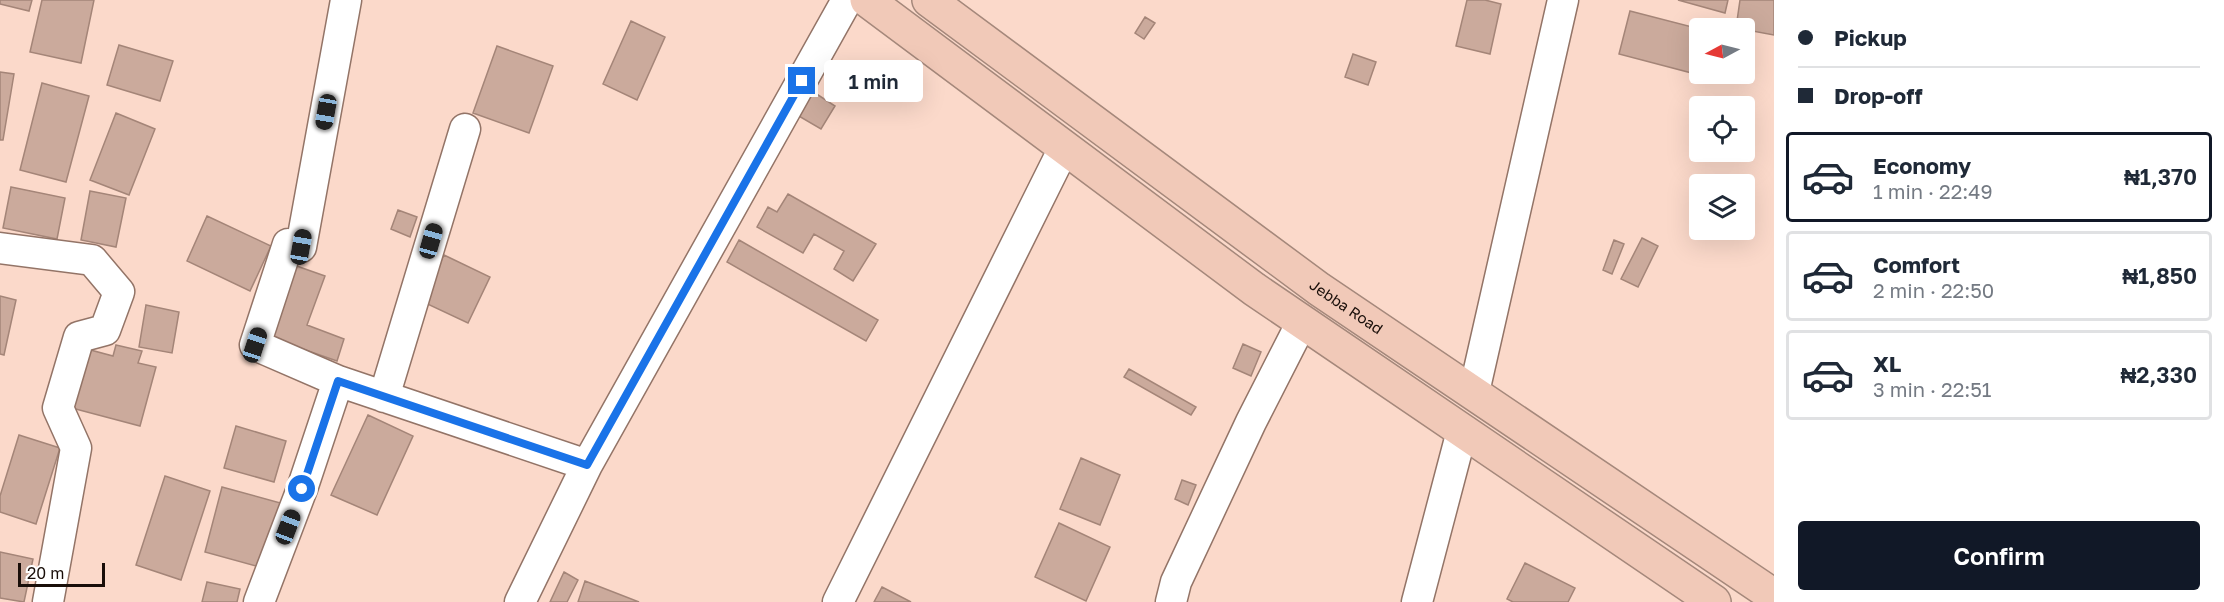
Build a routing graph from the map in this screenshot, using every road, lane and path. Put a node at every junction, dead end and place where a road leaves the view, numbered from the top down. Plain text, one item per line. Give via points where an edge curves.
1 (346, 0) edge
2 (847, 0) edge
3 (867, 0) edge
4 (929, 0) edge
5 (1563, 0) edge
6 (465, 129) dead end
7 (1064, 148) junction
8 (0, 248) edge
9 (1302, 322) junction
10 (338, 381) junction
11 (1474, 392) junction
12 (384, 397) junction
13 (1462, 431) junction
14 (587, 465) junction
15 (1774, 596) edge
16 (48, 602) edge
17 (259, 602) edge
18 (520, 602) edge
19 (838, 602) edge
20 (1171, 602) edge
21 (1417, 602) edge
22 (1714, 602) edge

1 - 10 street via 301,247 288,244 255,345
2 - 14 street
3 - 7 highway
4 - 11 highway, Jebba Road via 1319,289
5 - 11 street
6 - 12 street
7 - 9 highway
7 - 19 street
8 - 16 street via 92,260 119,292 105,330 79,338 58,408 76,448
9 - 13 highway
9 - 20 street via 1176,582
10 - 12 street
10 - 17 street
11 - 15 highway, Jebba Road
12 - 14 street
13 - 21 street
13 - 22 highway
14 - 18 street

